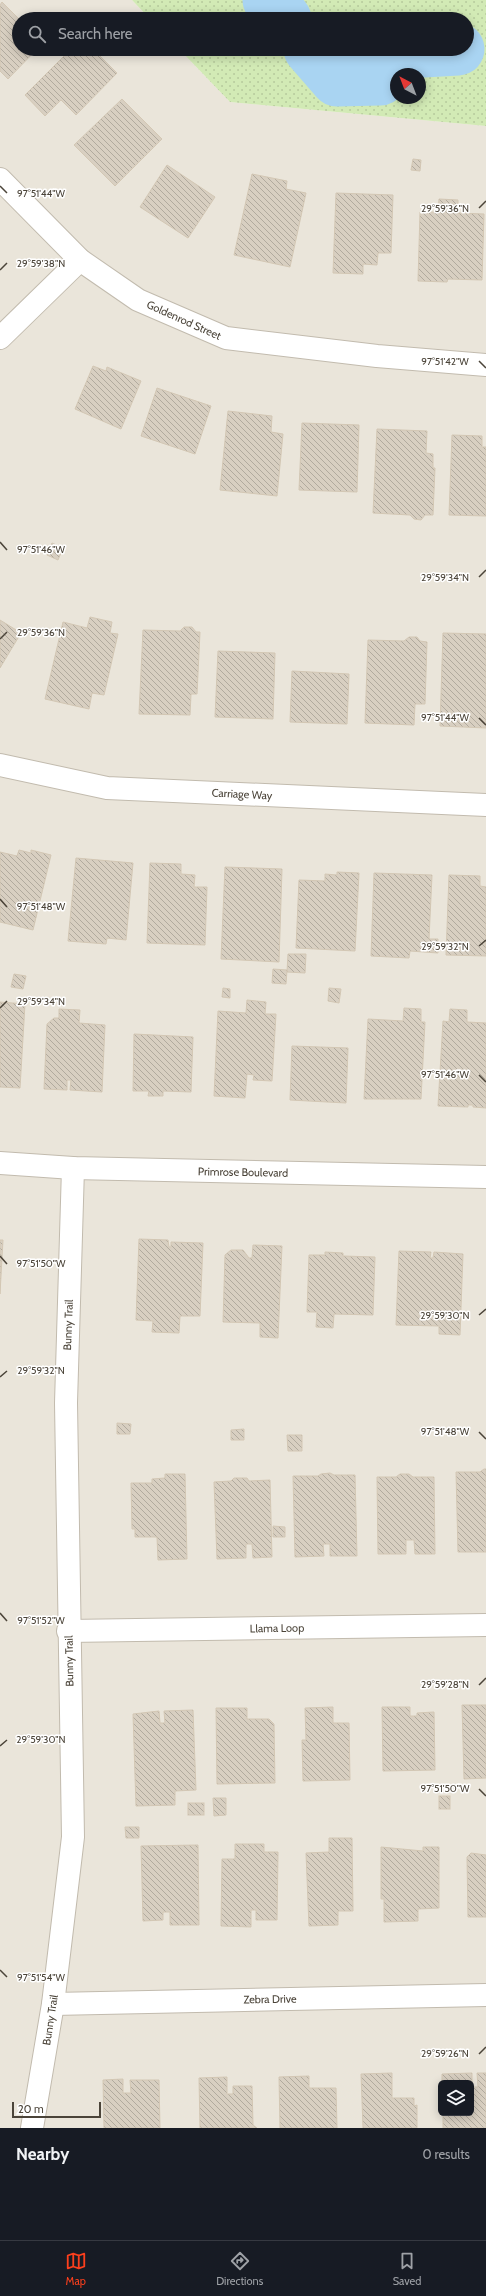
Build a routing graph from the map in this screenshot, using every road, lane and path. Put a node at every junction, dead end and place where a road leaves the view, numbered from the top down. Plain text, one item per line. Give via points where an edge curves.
1 (0, 179) edge
2 (80, 260) junction
3 (0, 338) edge
4 (486, 365) edge
5 (0, 765) edge
6 (486, 805) edge
7 (0, 1163) edge
8 (73, 1168) junction
9 (486, 1177) edge
10 (486, 1625) edge
11 (68, 1631) junction
12 (486, 1994) edge
13 (54, 2004) junction
14 (32, 2128) edge

1 - 2 street, Goldenrod Street
2 - 3 street
2 - 4 street, Goldenrod Street via 138,300 226,338 377,356
5 - 6 street, Carriage Way via 107,788
7 - 8 street, Primrose Boulevard
8 - 9 street, Primrose Boulevard
8 - 11 street, Bunny Trail via 66,1403
10 - 11 street, Llama Loop
11 - 13 street, Bunny Trail via 73,1837
12 - 13 street, Zebra Drive
13 - 14 street, Bunny Trail

